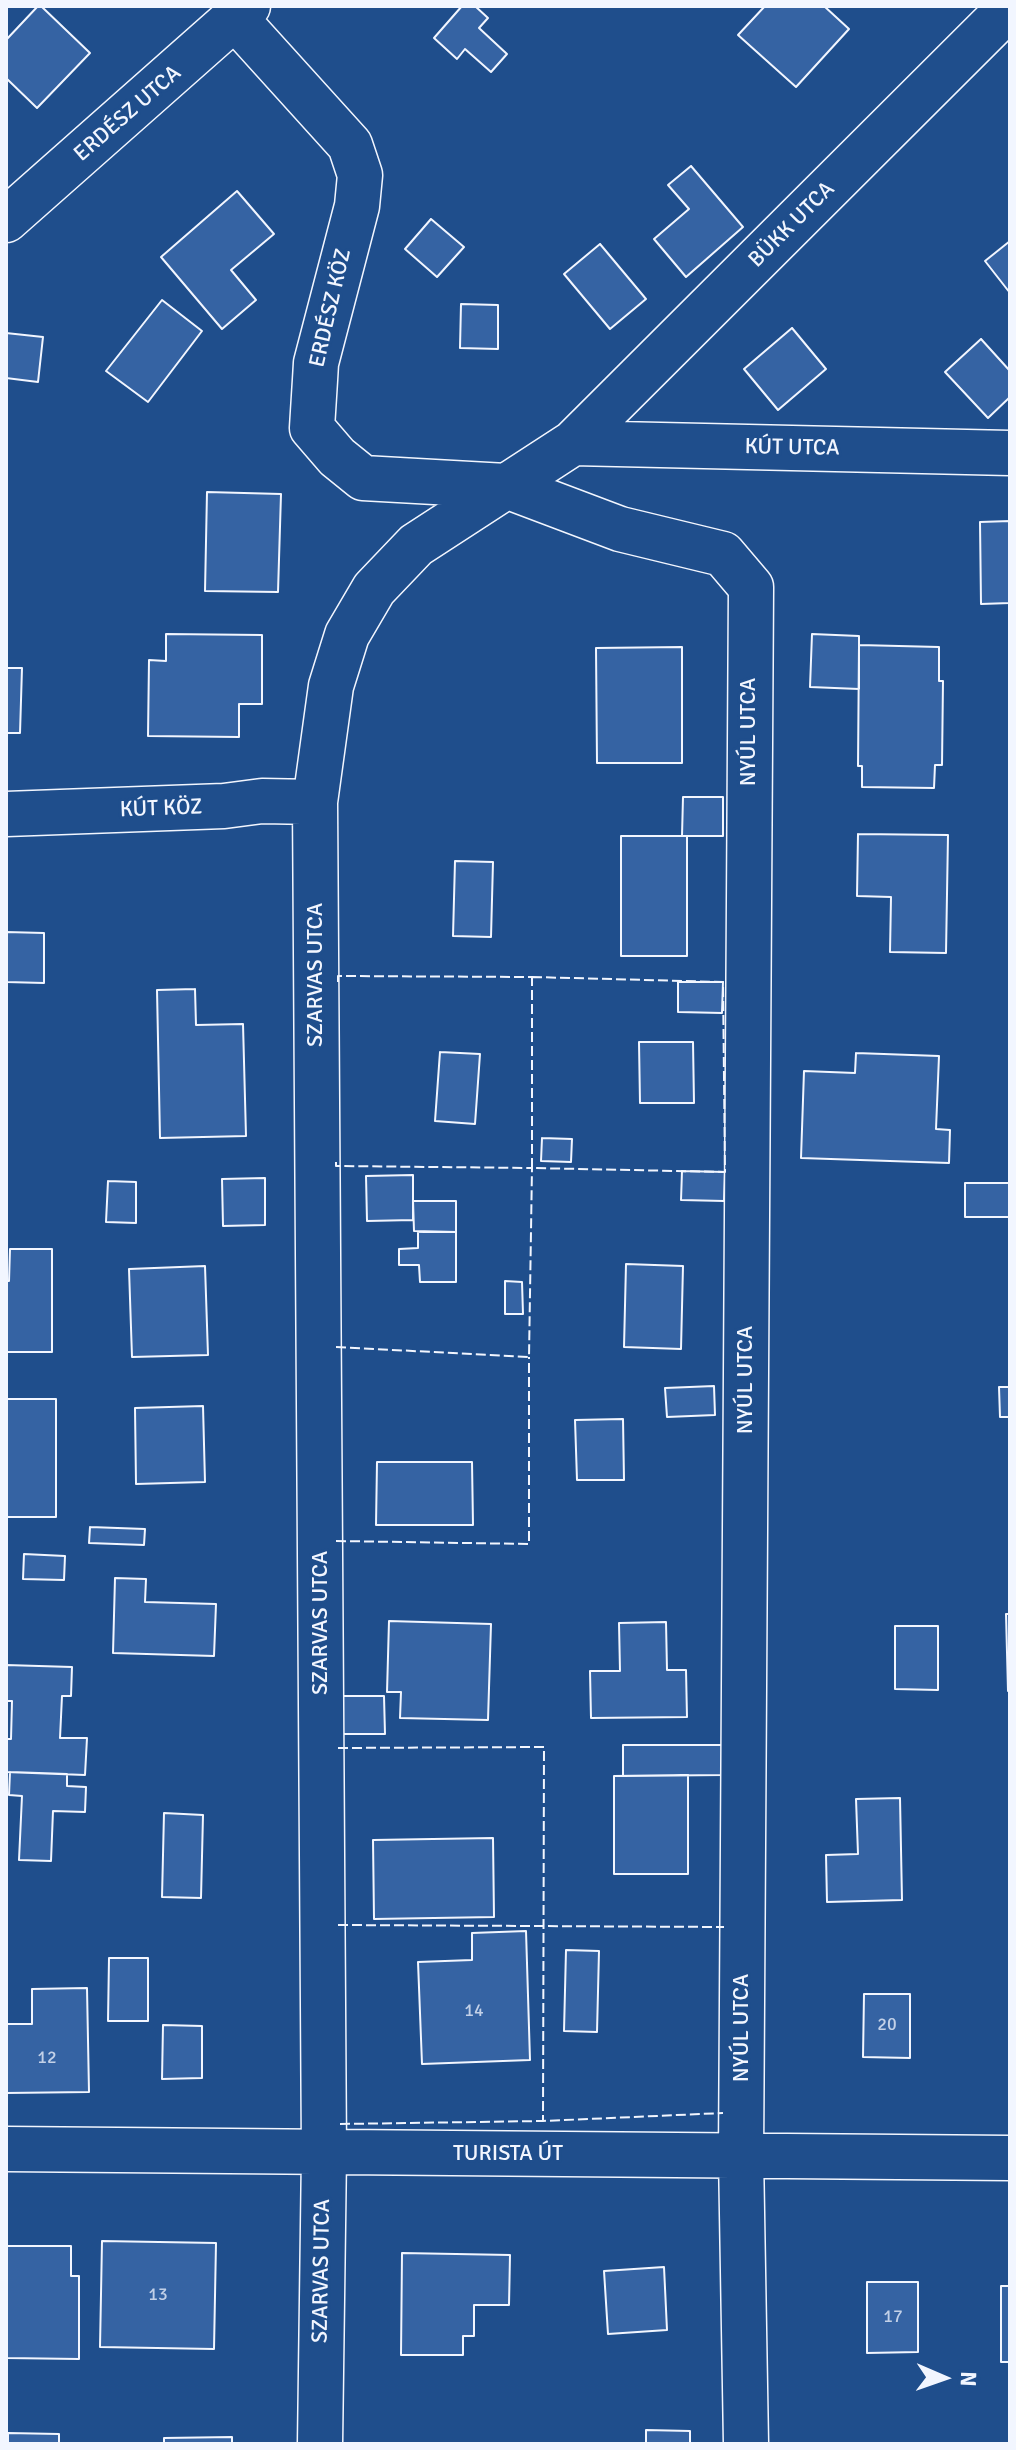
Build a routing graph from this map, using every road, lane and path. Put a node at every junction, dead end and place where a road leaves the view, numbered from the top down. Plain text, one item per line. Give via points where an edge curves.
1 (1010, 7) edge
2 (242, 12) edge
3 (6, 220) edge
4 (573, 443) junction
5 (1010, 453) edge
6 (506, 486) junction
7 (315, 802) junction
8 (6, 814) edge
9 (6, 2149) edge
10 (324, 2153) junction
11 (741, 2155) junction
12 (1010, 2158) edge
13 (320, 2444) edge
14 (746, 2444) edge

1 - 4 street, BÜKK UTCA
2 - 3 street, ERDÉSZ UTCA
2 - 6 street, ERDÉSZ KÖZ via 350,145 360,175 357,206 316,363 312,428 363,478
4 - 5 street, KÚT UTCA
4 - 6 street, BÜKK UTCA
6 - 7 street, SZARVAS UTCA via 416,545 374,589 347,635 331,686
6 - 11 street, NYÚL UTCA via 620,529 723,554 751,587
7 - 8 street, KÚT KÖZ
7 - 10 street, SZARVAS UTCA
9 - 10 street, TURISTA ÚT
10 - 11 street, TURISTA ÚT
10 - 13 street, SZARVAS UTCA
11 - 12 street, TURISTA ÚT
11 - 14 street, NYÚL UTCA

